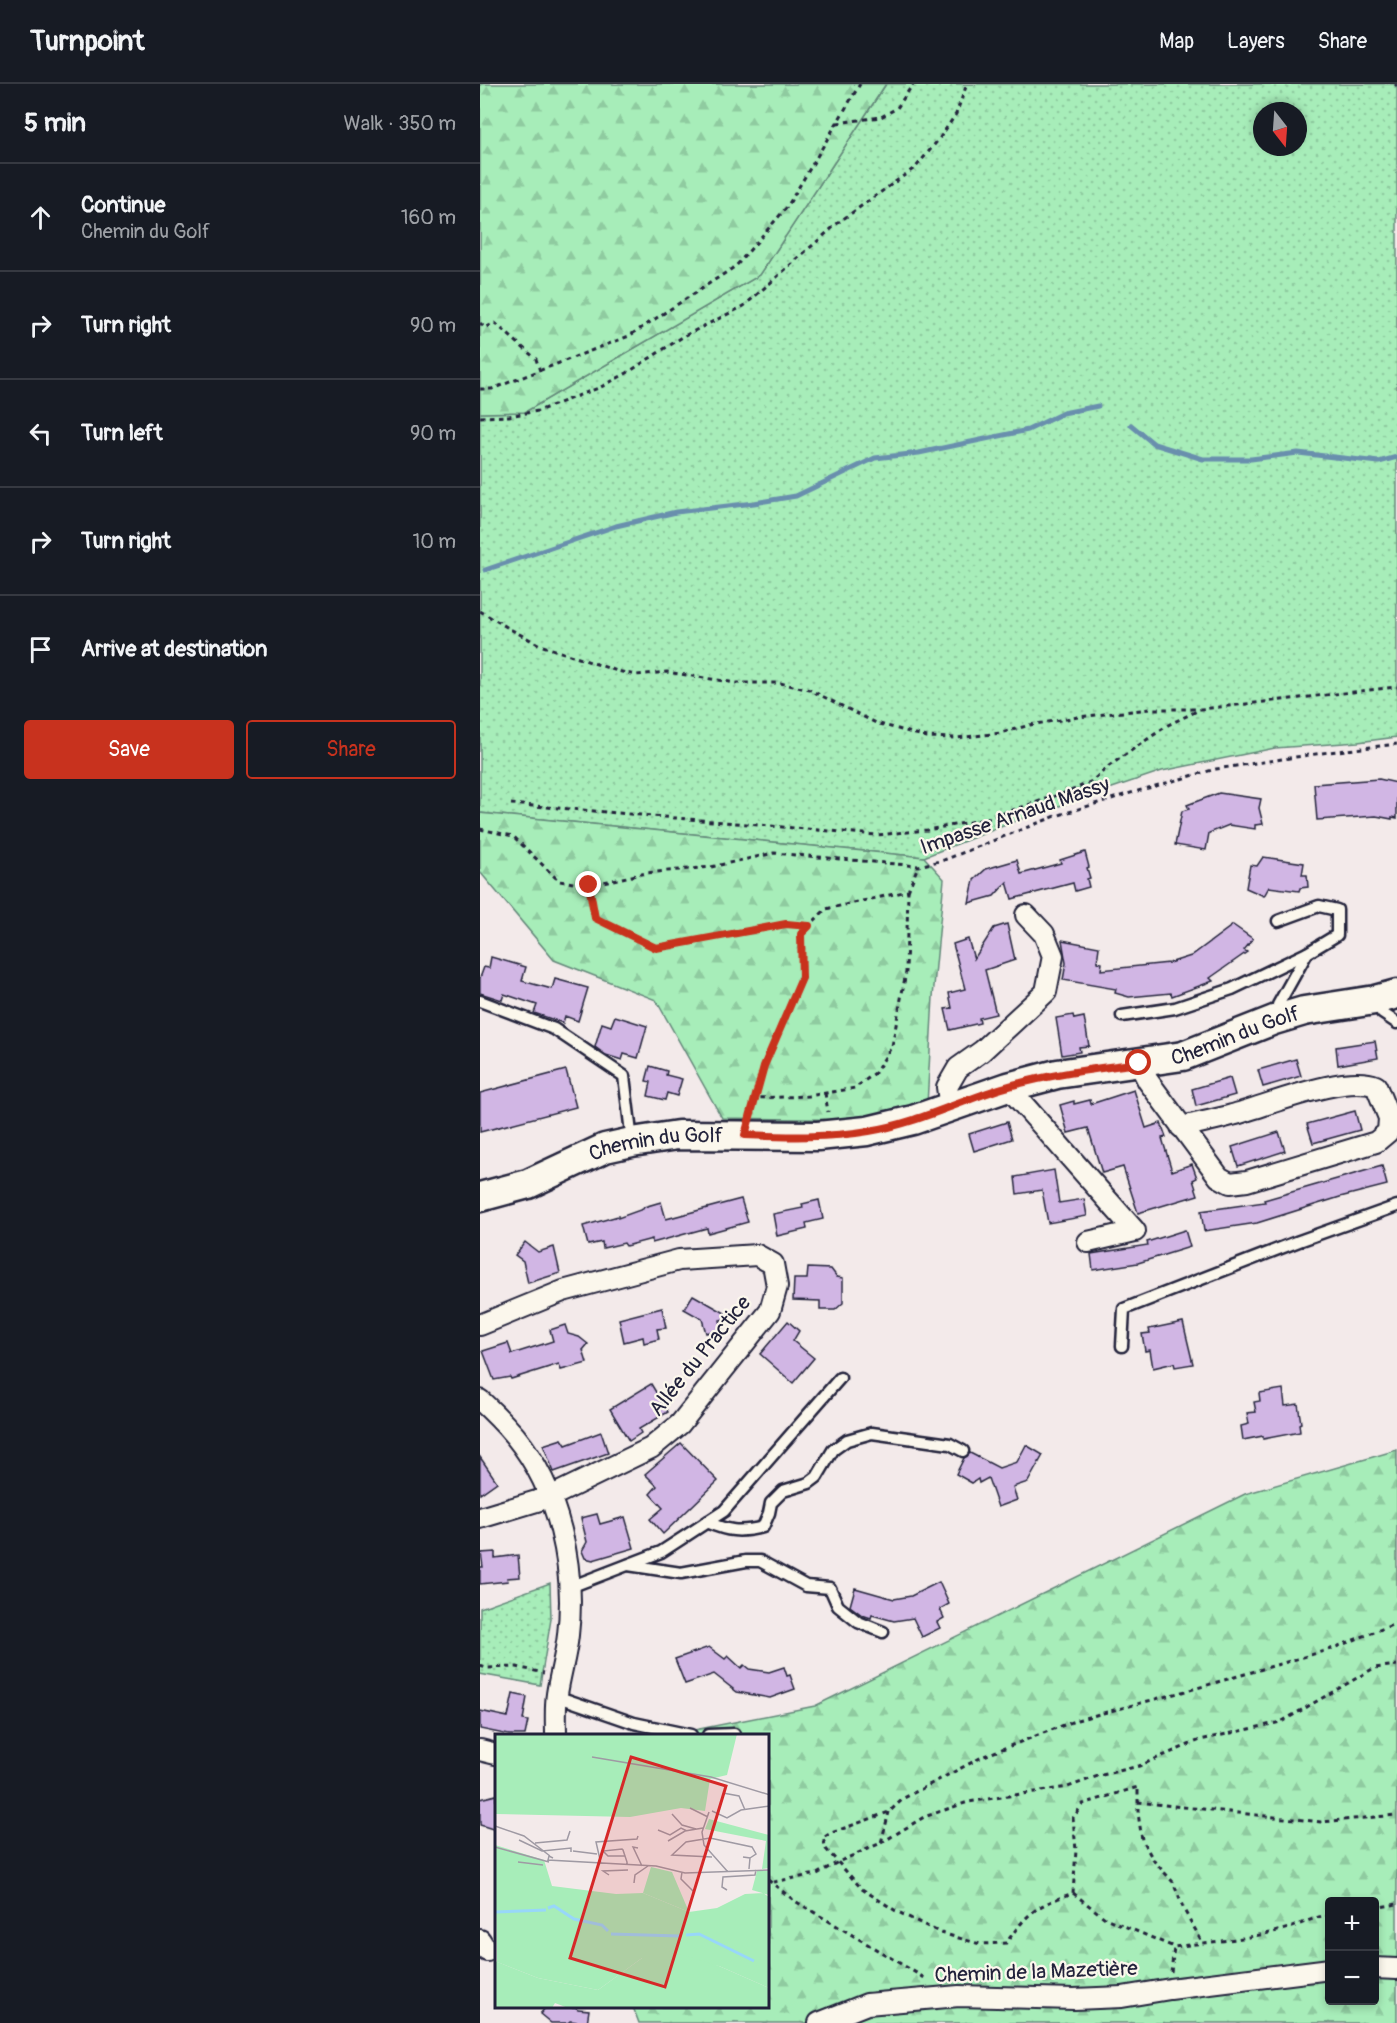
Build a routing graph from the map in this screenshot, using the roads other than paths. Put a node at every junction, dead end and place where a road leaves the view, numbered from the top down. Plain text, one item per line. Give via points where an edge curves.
1 (1026, 915) dead end
2 (1278, 921) dead end
3 (1307, 953) junction
4 (1386, 997) edge
5 (480, 1001) edge
6 (1278, 1005) dead end
7 (1122, 1016) dead end
8 (1397, 1023) edge
9 (1139, 1063) junction
10 (1008, 1087) junction
11 (950, 1107) junction
12 (1181, 1127) junction
13 (632, 1142) junction
14 (480, 1197) edge
15 (1397, 1206) edge
16 (1088, 1242) dead end
17 (480, 1325) edge
18 (1122, 1346) dead end
19 (840, 1378) dead end
20 (480, 1400) edge
21 (963, 1451) dead end
22 (550, 1497) junction
23 (480, 1518) edge
24 (706, 1522) junction
25 (628, 1565) junction
26 (570, 1587) junction
27 (883, 1632) dead end
28 (558, 1686) junction
29 (556, 1734) edge
30 (686, 1734) edge
31 (480, 1750) edge
32 (495, 1754) edge
33 (1379, 1968) edge
34 (1397, 1969) edge
35 (1325, 1970) edge
36 (819, 2023) edge

1 - 11 street via 1044,934 1053,956 1046,992 958,1068 947,1087
2 - 3 lane via 1318,906 1336,910 1337,935
3 - 6 lane
3 - 7 lane via 1232,989 1175,1008
4 - 8 lane via 1382,1013
4 - 9 street, Chemin du Golf via 1304,1011 1183,1056
5 - 13 lane via 554,1029 624,1076
9 - 10 street, Chemin du Golf via 1058,1074
9 - 12 street
10 - 11 street, Chemin du Golf
10 - 16 street via 1135,1231
11 - 13 street, Chemin du Golf via 867,1131 818,1136 678,1135
12 - 12 street via 1219,1177 1230,1183 1376,1142 1388,1132 1389,1118 1376,1086 1336,1084
13 - 14 street, Chemin du Golf via 605,1148 528,1184
15 - 18 lane via 1124,1309
17 - 22 street, Allée du Practice via 563,1291 679,1260 757,1255 773,1264 777,1286 770,1311 680,1424 651,1448
19 - 24 lane via 724,1511
20 - 22 street via 516,1437
21 - 24 lane via 950,1444 872,1433 847,1440 833,1450 817,1477 783,1491 771,1503 763,1527 728,1530
22 - 23 street, Allée du Practice
22 - 26 street via 565,1547
24 - 25 lane via 661,1552
25 - 26 lane
25 - 27 lane via 681,1573 760,1561 806,1586 830,1588 838,1606 858,1622
26 - 28 street via 568,1637
28 - 29 street
28 - 30 lane via 634,1723
31 - 32 street
33 - 34 street
35 - 36 street, Chemin de la Mazetière via 1122,1997 959,1996 867,2004

